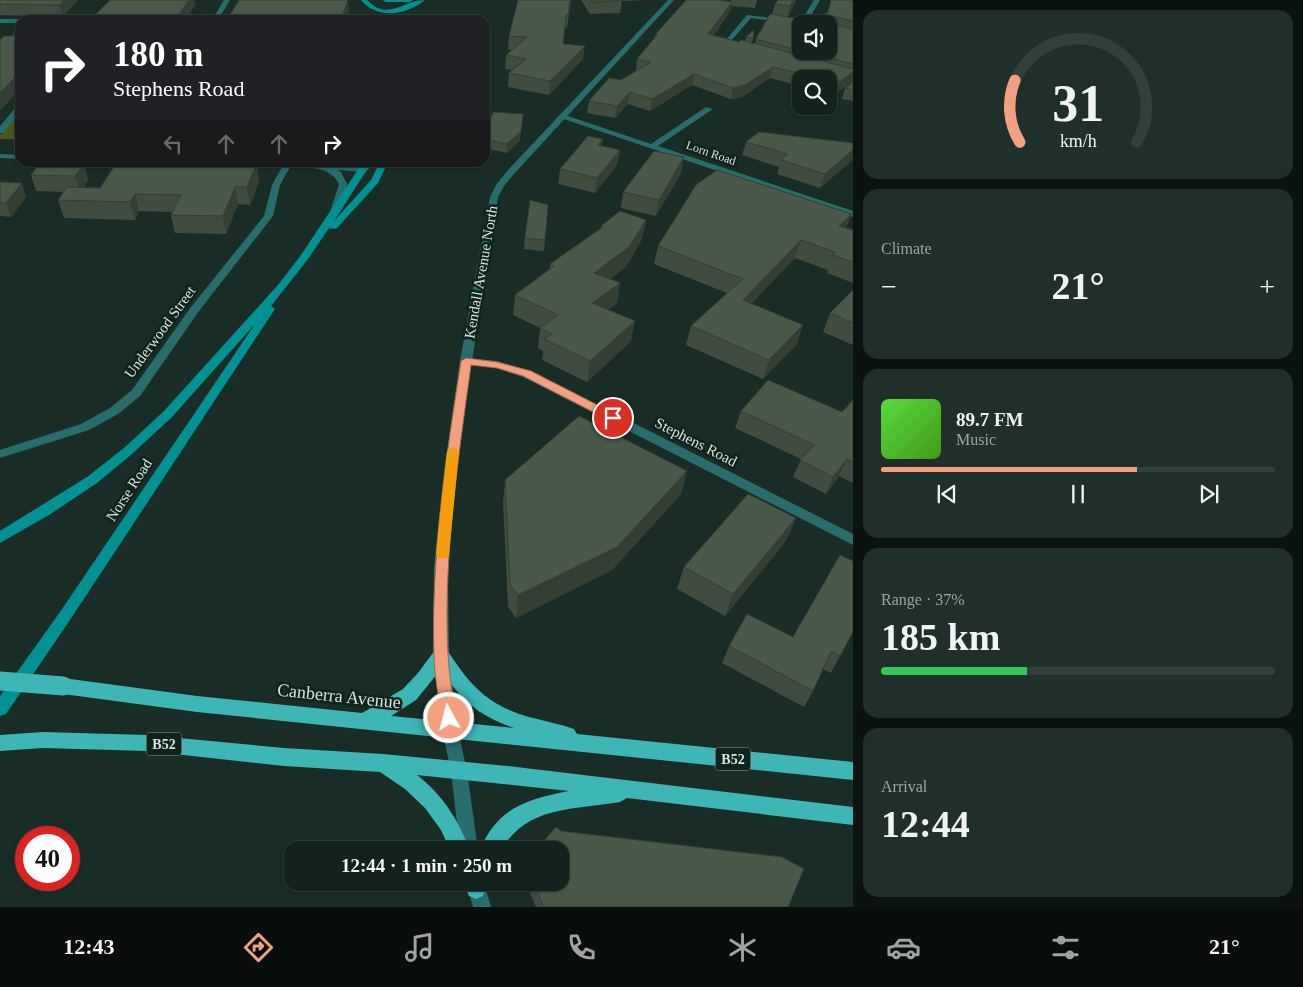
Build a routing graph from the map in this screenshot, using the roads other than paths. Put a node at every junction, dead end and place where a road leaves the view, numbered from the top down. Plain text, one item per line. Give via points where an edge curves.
1 (227, 0) edge
2 (364, 0) edge
3 (386, 0) edge
4 (410, 0) edge
5 (422, 0) edge
6 (430, 0) edge
7 (671, 0) edge
8 (817, 0) edge
9 (372, 4) edge
10 (398, 10) junction
11 (414, 13) dead end
12 (217, 15) edge
13 (380, 15) edge
14 (396, 15) edge
15 (404, 15) edge
16 (810, 15) edge
17 (15, 21) edge
18 (792, 21) edge
19 (1, 22) edge
20 (746, 49) edge
21 (709, 109) dead end
22 (15, 114) edge
23 (562, 117) junction
24 (0, 131) edge
25 (653, 146) junction
26 (0, 156) edge
27 (15, 156) edge
28 (291, 167) edge
29 (328, 167) edge
30 (366, 167) edge
31 (382, 167) edge
32 (334, 214) junction
33 (853, 214) edge
34 (305, 257) junction
35 (282, 287) junction
36 (466, 361) junction
37 (0, 454) edge
38 (0, 538) edge
39 (853, 540) edge
40 (441, 655) junction
41 (0, 681) edge
42 (0, 709) edge
43 (364, 720) junction
44 (450, 730) junction
45 (0, 743) edge
46 (612, 747) junction
47 (383, 764) junction
48 (459, 771) junction
49 (853, 771) edge
50 (638, 790) junction
51 (853, 816) edge
52 (456, 841) edge
53 (468, 841) edge
54 (495, 841) edge

1 - 12 street
2 - 9 main road
3 - 4 main road
4 - 10 main road
5 - 10 main road
6 - 11 main road
7 - 23 street, Kendall Avenue North
8 - 16 street
9 - 10 main road via 382,11
9 - 13 main road
10 - 14 main road
10 - 15 main road
17 - 19 street
18 - 20 street via 746,17 728,42
21 - 25 street
22 - 24 street
23 - 25 street, Lorn Road
23 - 36 street, Kendall Avenue North via 510,173 494,197
25 - 33 street, Lorn Road
26 - 27 street
28 - 37 street, Underwood Street via 276,185 268,216 136,393 102,419
29 - 32 street via 338,174 343,184
30 - 32 main road, Norse Road
31 - 34 main road, Norse Road via 375,181
32 - 34 main road, Norse Road
34 - 35 main road, Norse Road
35 - 38 main road, Norse Road via 182,400 128,452 81,488
35 - 42 main road, Norse Road via 264,319
36 - 39 street, Stephens Road via 497,365 527,374
36 - 40 street, Kendall Avenue North via 441,568
40 - 43 highway via 411,695
40 - 44 street, Kendall Avenue North
40 - 46 highway via 460,684 490,709 534,726
41 - 43 highway, Canberra Avenue / B52, bridge
43 - 44 highway, Canberra Avenue / B52
44 - 46 highway, Canberra Avenue / B52
44 - 48 street, Kendall Avenue North
45 - 47 highway, B52 via 42,740 147,743
46 - 49 highway, Canberra Avenue / B52
47 - 48 highway, B52
47 - 52 highway via 426,794 442,812
48 - 50 highway, B52
48 - 53 street, Kendall Avenue North
50 - 51 highway, B52
50 - 54 highway via 540,806 520,814 500,831

